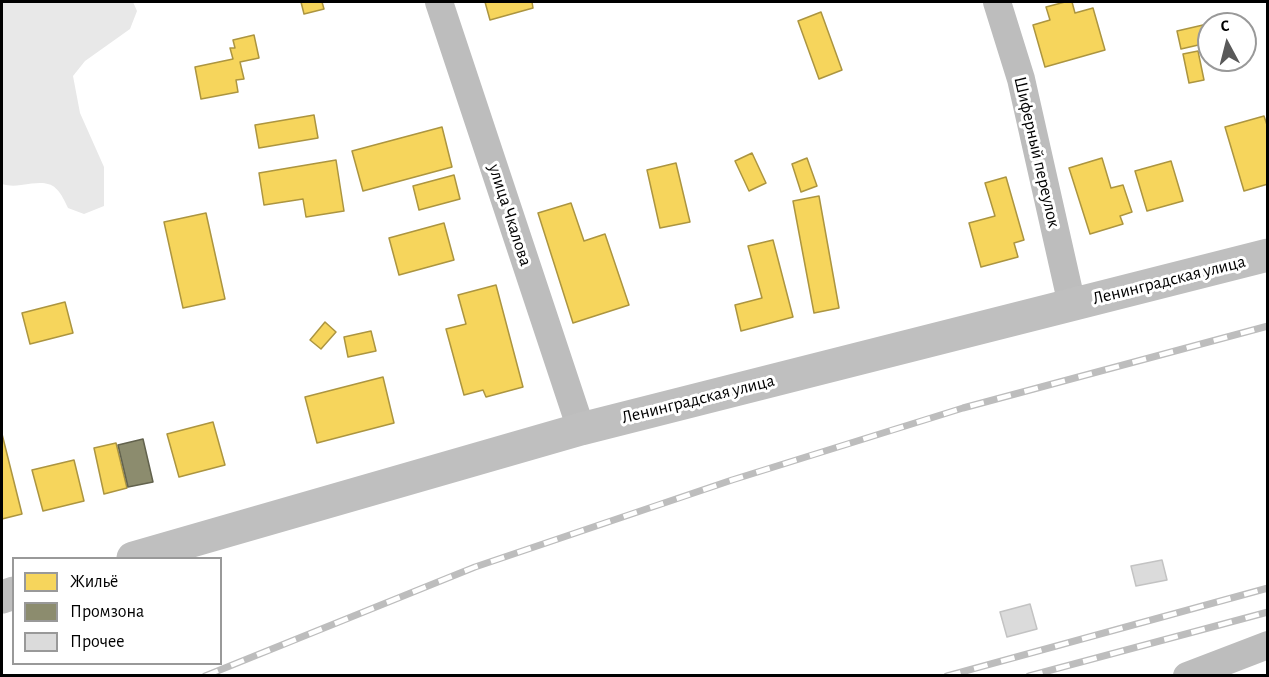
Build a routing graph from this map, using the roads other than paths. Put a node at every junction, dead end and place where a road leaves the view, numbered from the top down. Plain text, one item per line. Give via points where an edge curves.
1 (440, 2) edge
2 (997, 2) edge
3 (1268, 255) edge
4 (1072, 305) junction
5 (580, 429) junction
6 (136, 557) edge
7 (1268, 645) edge
8 (1187, 675) edge

1 - 5 street, улица Чкалова
2 - 4 street, Шиферный переулок via 1021,79
3 - 4 main road, Ленинградская улица
4 - 5 main road, Ленинградская улица
5 - 6 main road, Ленинградская улица
7 - 8 street

